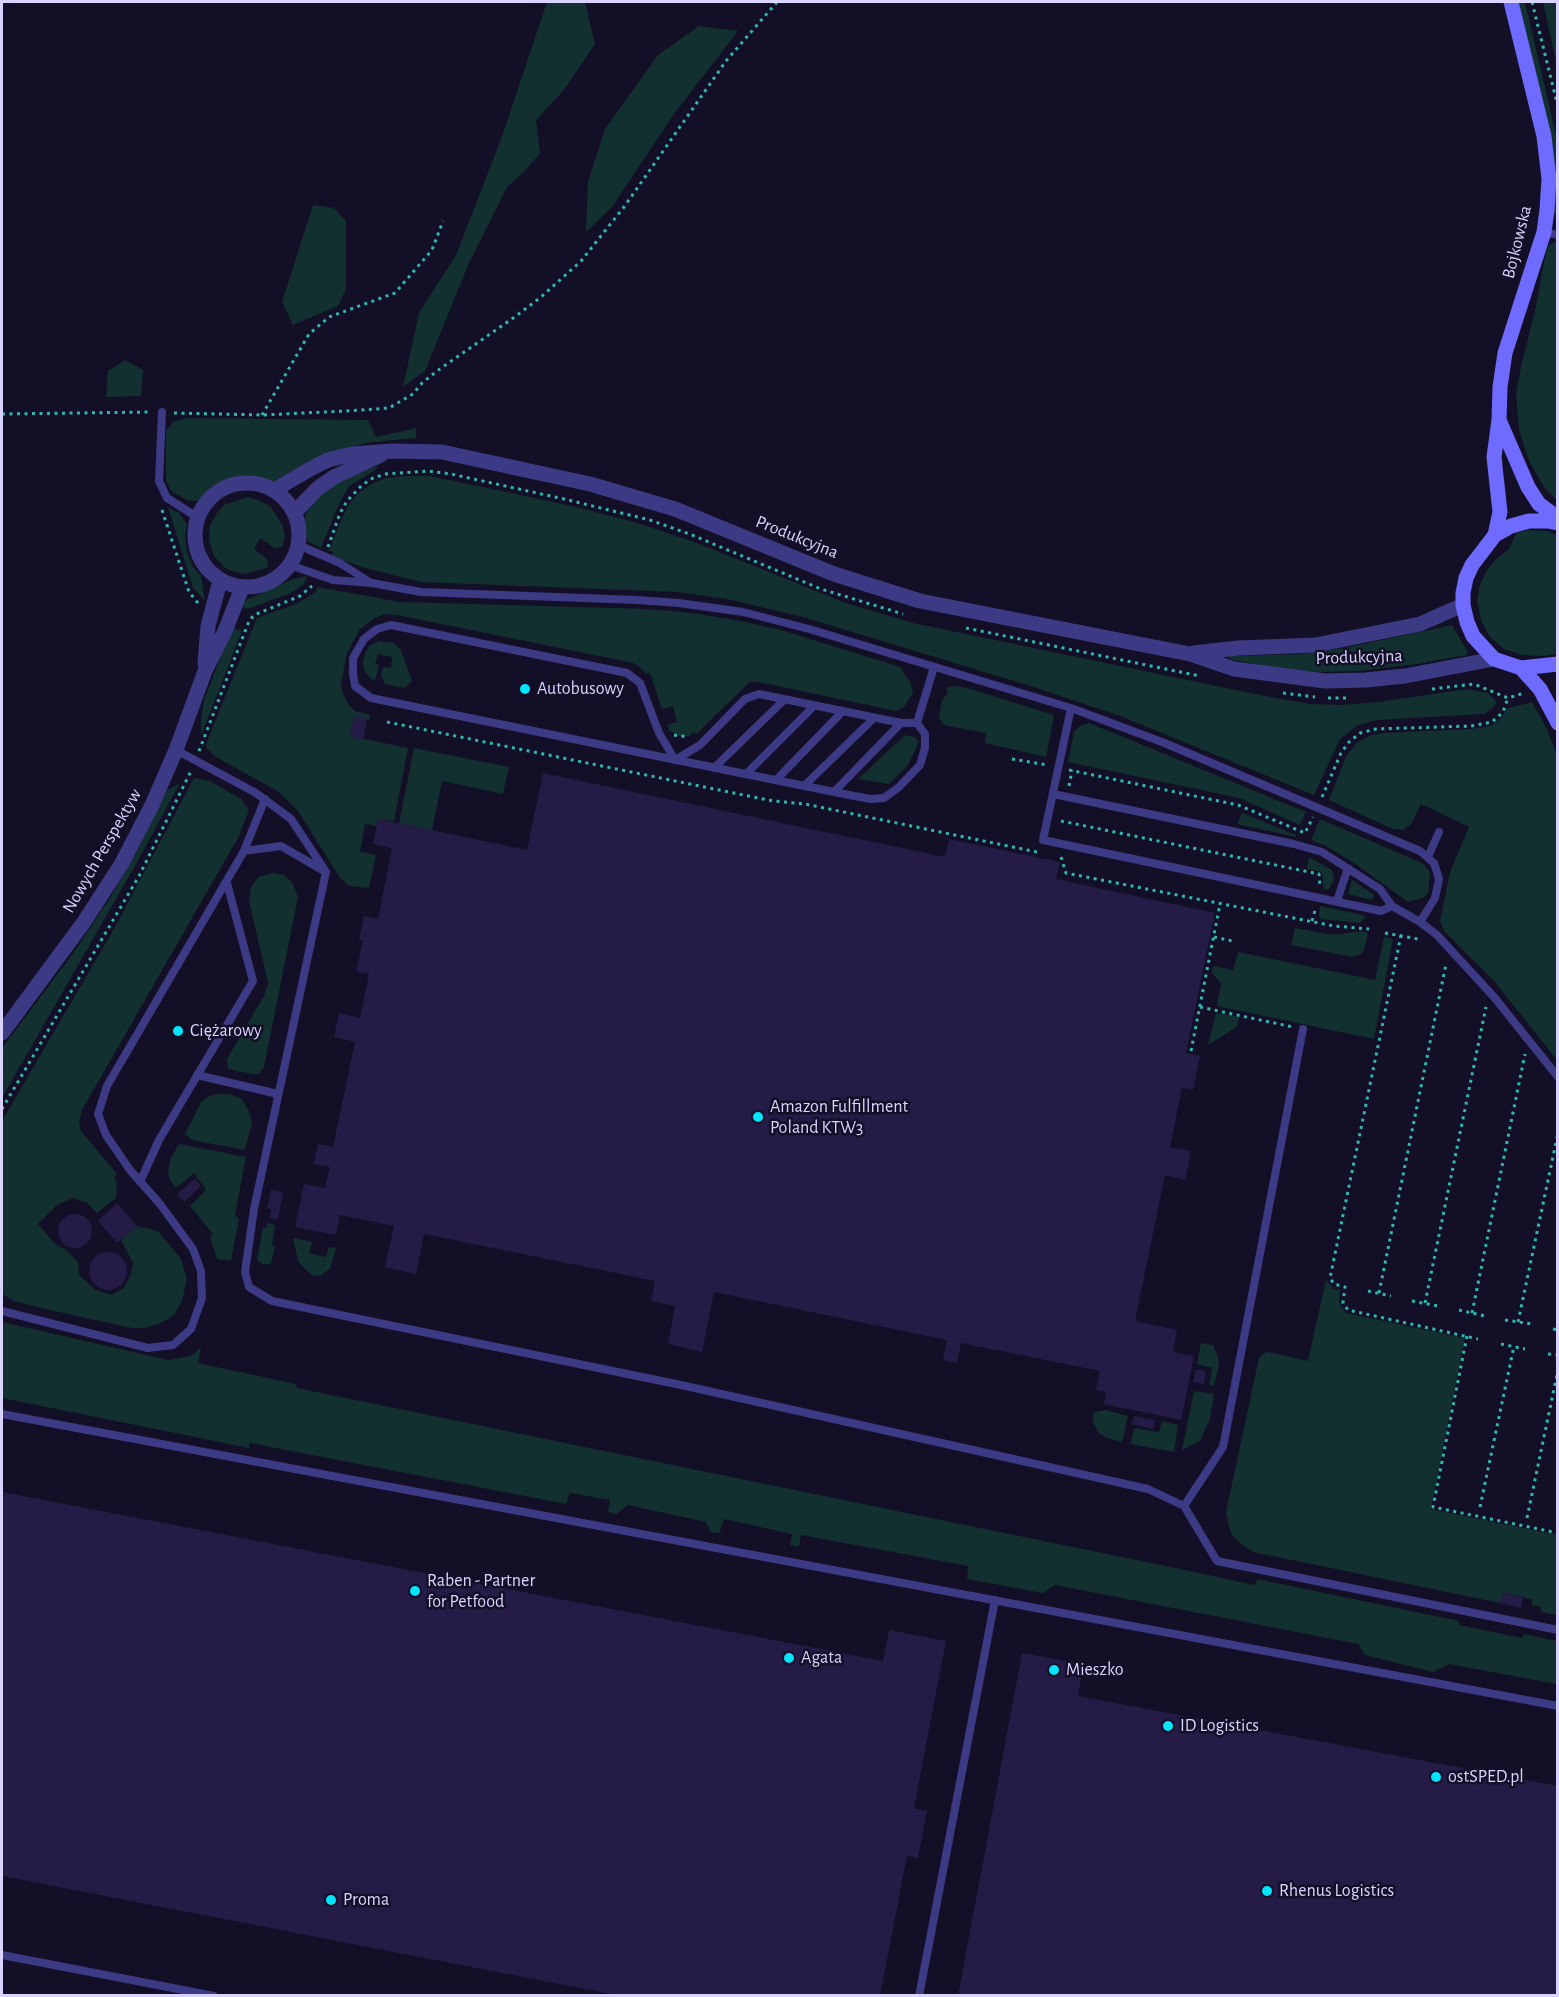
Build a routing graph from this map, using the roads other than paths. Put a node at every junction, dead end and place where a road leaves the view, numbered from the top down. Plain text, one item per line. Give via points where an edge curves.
1 (1511, 2) edge
2 (1551, 233) edge
3 (162, 412) road end
4 (1499, 420) junction
5 (392, 451) junction
6 (274, 490) junction
7 (294, 513) junction
8 (198, 517) junction
9 (1557, 521) edge
10 (1495, 535) junction
11 (298, 545) junction
12 (290, 565) junction
13 (220, 580) junction
14 (372, 583) junction
15 (242, 588) junction
16 (1463, 605) junction
17 (1190, 654) junction
18 (1494, 659) junction
19 (1557, 664) edge
20 (934, 667) junction
21 (1521, 668) junction
22 (205, 671) junction
23 (784, 700) junction
24 (814, 706) junction
25 (1071, 708) junction
26 (843, 711) junction
27 (874, 718) junction
28 (901, 723) junction
29 (916, 723) junction
30 (1557, 723) edge
31 (176, 750) junction
32 (675, 760) junction
33 (714, 768) junction
34 (746, 774) junction
35 (776, 780) junction
36 (804, 786) junction
37 (834, 792) junction
38 (1053, 794) junction
39 (265, 799) junction
40 (1439, 832) dead end
41 (244, 851) junction
42 (1428, 857) junction
43 (1348, 868) junction
44 (326, 872) junction
45 (227, 883) junction
46 (1337, 901) junction
47 (1392, 906) junction
48 (1420, 922) junction
49 (1303, 1029) road end
50 (2, 1033) edge
51 (198, 1075) junction
52 (1557, 1077) edge
53 (278, 1094) junction
54 (140, 1182) junction
55 (2, 1311) edge
56 (2, 1414) edge
57 (1184, 1506) junction
58 (995, 1600) junction
59 (1557, 1630) edge
60 (1557, 1706) edge
61 (2, 1955) edge
62 (214, 1995) edge
63 (920, 1995) edge

1 - 2 street, Bojkowska via 1544,136
2 - 4 street, Bojkowska via 1505,353
3 - 8 lane via 159,481 167,498
4 - 9 street, Bojkowska via 1528,487
4 - 10 street, Bojkowska via 1494,458 1500,512
5 - 6 street, Produkcyjna via 328,460
5 - 7 street, Produkcyjna via 334,477
5 - 17 street, Produkcyjna via 442,453 590,484 675,509 834,574 920,601
6 - 7 street
6 - 8 street via 254,483 236,484 207,501
7 - 11 street
8 - 13 street via 194,534 197,551 205,567
9 - 10 street via 1529,521
10 - 16 street via 1466,578
11 - 12 street
11 - 14 lane via 340,563
12 - 14 lane via 333,580
12 - 15 street via 266,584
13 - 15 street
13 - 22 street, Nowych Perspektyw via 208,626
14 - 20 lane via 446,594 637,600 720,608 809,629
15 - 22 street, Nowych Perspektyw
16 - 17 street, Produkcyjna via 1420,624 1316,645
16 - 18 street via 1473,636
17 - 18 street, Produkcyjna via 1234,669 1325,681 1405,676
18 - 21 street
19 - 21 street
20 - 25 lane
20 - 29 lane
21 - 30 street via 1540,689
22 - 31 street, Nowych Perspektyw
23 - 24 lane
23 - 32 lane via 759,694 745,699 700,745
23 - 33 lane
24 - 26 lane
24 - 34 lane
25 - 38 lane
25 - 42 lane via 1135,731
26 - 27 lane
26 - 35 lane
27 - 28 lane
27 - 36 lane
28 - 29 lane
28 - 37 lane
29 - 37 lane via 925,734 925,748 920,765 899,787 884,798
31 - 39 lane
31 - 50 street, Nowych Perspektyw via 122,862 84,922
32 - 32 lane via 658,733 640,682 627,673 391,625 364,639 353,658 356,686 371,698
32 - 33 lane
33 - 34 lane
34 - 35 lane
35 - 36 lane
36 - 37 lane
38 - 43 lane via 1294,844 1322,852
38 - 46 lane via 1043,840
39 - 41 lane
39 - 44 lane via 291,819
40 - 42 lane
41 - 44 lane via 281,846
41 - 45 lane
42 - 48 lane via 1439,879 1435,898
43 - 46 lane
43 - 47 lane via 1380,889
44 - 53 lane
45 - 51 lane via 252,981
45 - 54 lane via 106,1086 98,1114 106,1135
46 - 47 lane via 1381,911
47 - 48 lane
48 - 52 lane via 1488,991
49 - 57 lane via 1223,1446
51 - 53 lane
51 - 54 lane via 159,1140
53 - 57 lane via 245,1272 249,1287 272,1301 681,1385 1148,1489
54 - 55 lane via 193,1249 201,1271 202,1298 191,1329 173,1345 148,1348
56 - 58 lane
57 - 59 lane via 1217,1561
58 - 60 lane
58 - 63 lane
61 - 62 lane

